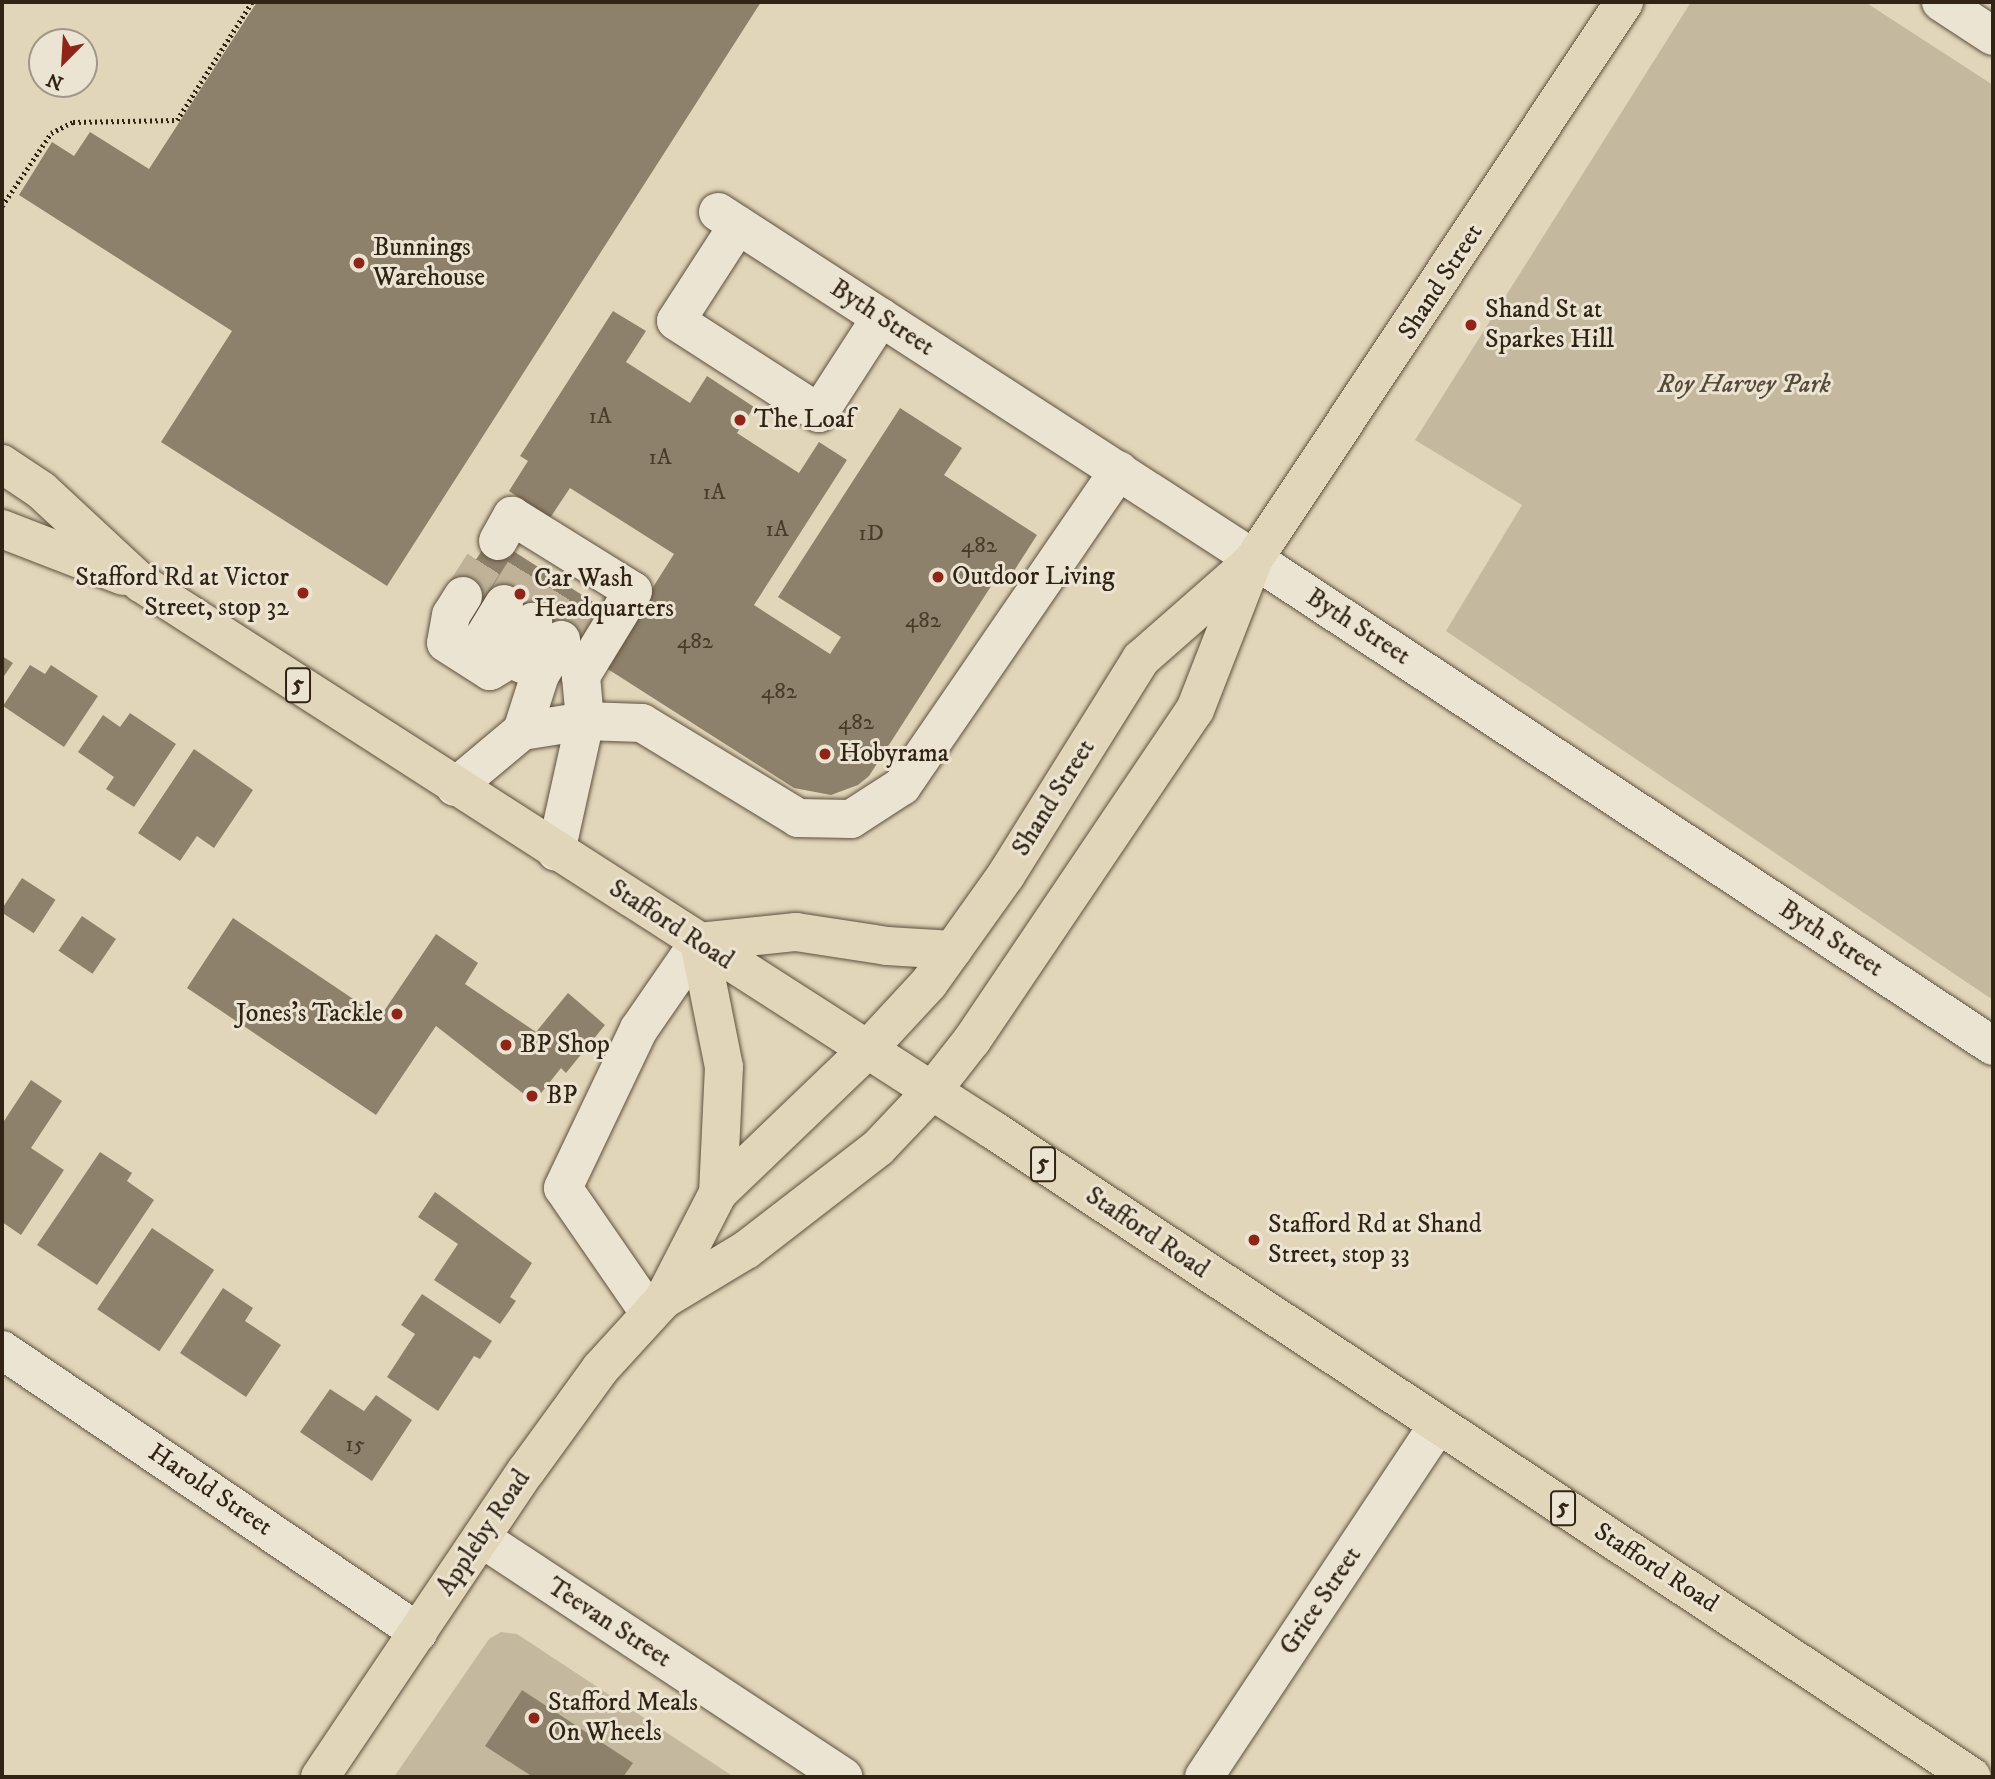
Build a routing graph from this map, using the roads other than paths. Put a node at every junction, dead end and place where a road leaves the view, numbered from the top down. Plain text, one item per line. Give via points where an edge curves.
1 (1624, 2) edge
2 (1941, 2) edge
3 (1993, 36) edge
4 (881, 317) junction
5 (2, 464) edge
6 (1119, 470) junction
7 (2, 529) edge
8 (498, 541) tunnel mouth
9 (1254, 559) junction
10 (141, 583) junction
11 (463, 596) tunnel mouth
12 (526, 666) junction
13 (581, 676) junction
14 (585, 721) junction
15 (522, 731) junction
16 (455, 787) junction
17 (556, 852) junction
18 (699, 942) junction
19 (953, 950) junction
20 (1993, 1046) edge
21 (867, 1050) junction
22 (932, 1091) junction
23 (718, 1193) junction
24 (656, 1307) junction
25 (2, 1350) edge
26 (1438, 1425) junction
27 (481, 1538) junction
28 (418, 1632) junction
29 (320, 1777) edge
30 (842, 1777) edge
31 (1204, 1777) edge
32 (1972, 1777) edge

1 - 9 main road, Shand Street
2 - 3 street
4 - 4 street, Byth Street via 728,218 676,321 819,413
4 - 6 street, Byth Street
5 - 10 main road, Stafford Road / 5 via 41,490
6 - 9 street, Byth Street
6 - 14 street via 902,786 850,819 798,818 642,723
7 - 10 main road, Stafford Road / 5
8 - 13 street via 512,516 567,567 633,591
9 - 19 main road, Shand Street via 1141,659
9 - 20 street, Byth Street
9 - 22 main road, Shand Street via 1195,710 977,1032
10 - 16 main road, Stafford Road / 5
11 - 12 street via 451,615 446,643 490,671
12 - 12 street via 533,622 482,640
12 - 13 street
12 - 15 street
13 - 14 street
14 - 15 street
14 - 17 street
15 - 16 street
16 - 17 main road, Stafford Road / 5
17 - 18 main road, Stafford Road / 5
18 - 19 main road via 796,932 887,947
18 - 21 main road, Stafford Road / 5
18 - 23 main road via 724,1067
18 - 24 street via 639,1029 563,1188
19 - 21 main road, Shand Street via 929,984
21 - 22 main road, Stafford Road / 5
21 - 23 main road, Appleby Road
22 - 24 main road, Appleby Road via 877,1148 746,1250
22 - 26 main road, Stafford Road / 5
23 - 24 main road, Appleby Road
24 - 27 main road, Appleby Road via 600,1369
25 - 28 street, Harold Street
26 - 31 street, Grice Street
26 - 32 main road, Stafford Road / 5
27 - 28 main road, Appleby Road
27 - 30 street, Teevan Street
28 - 29 main road, Appleby Road

